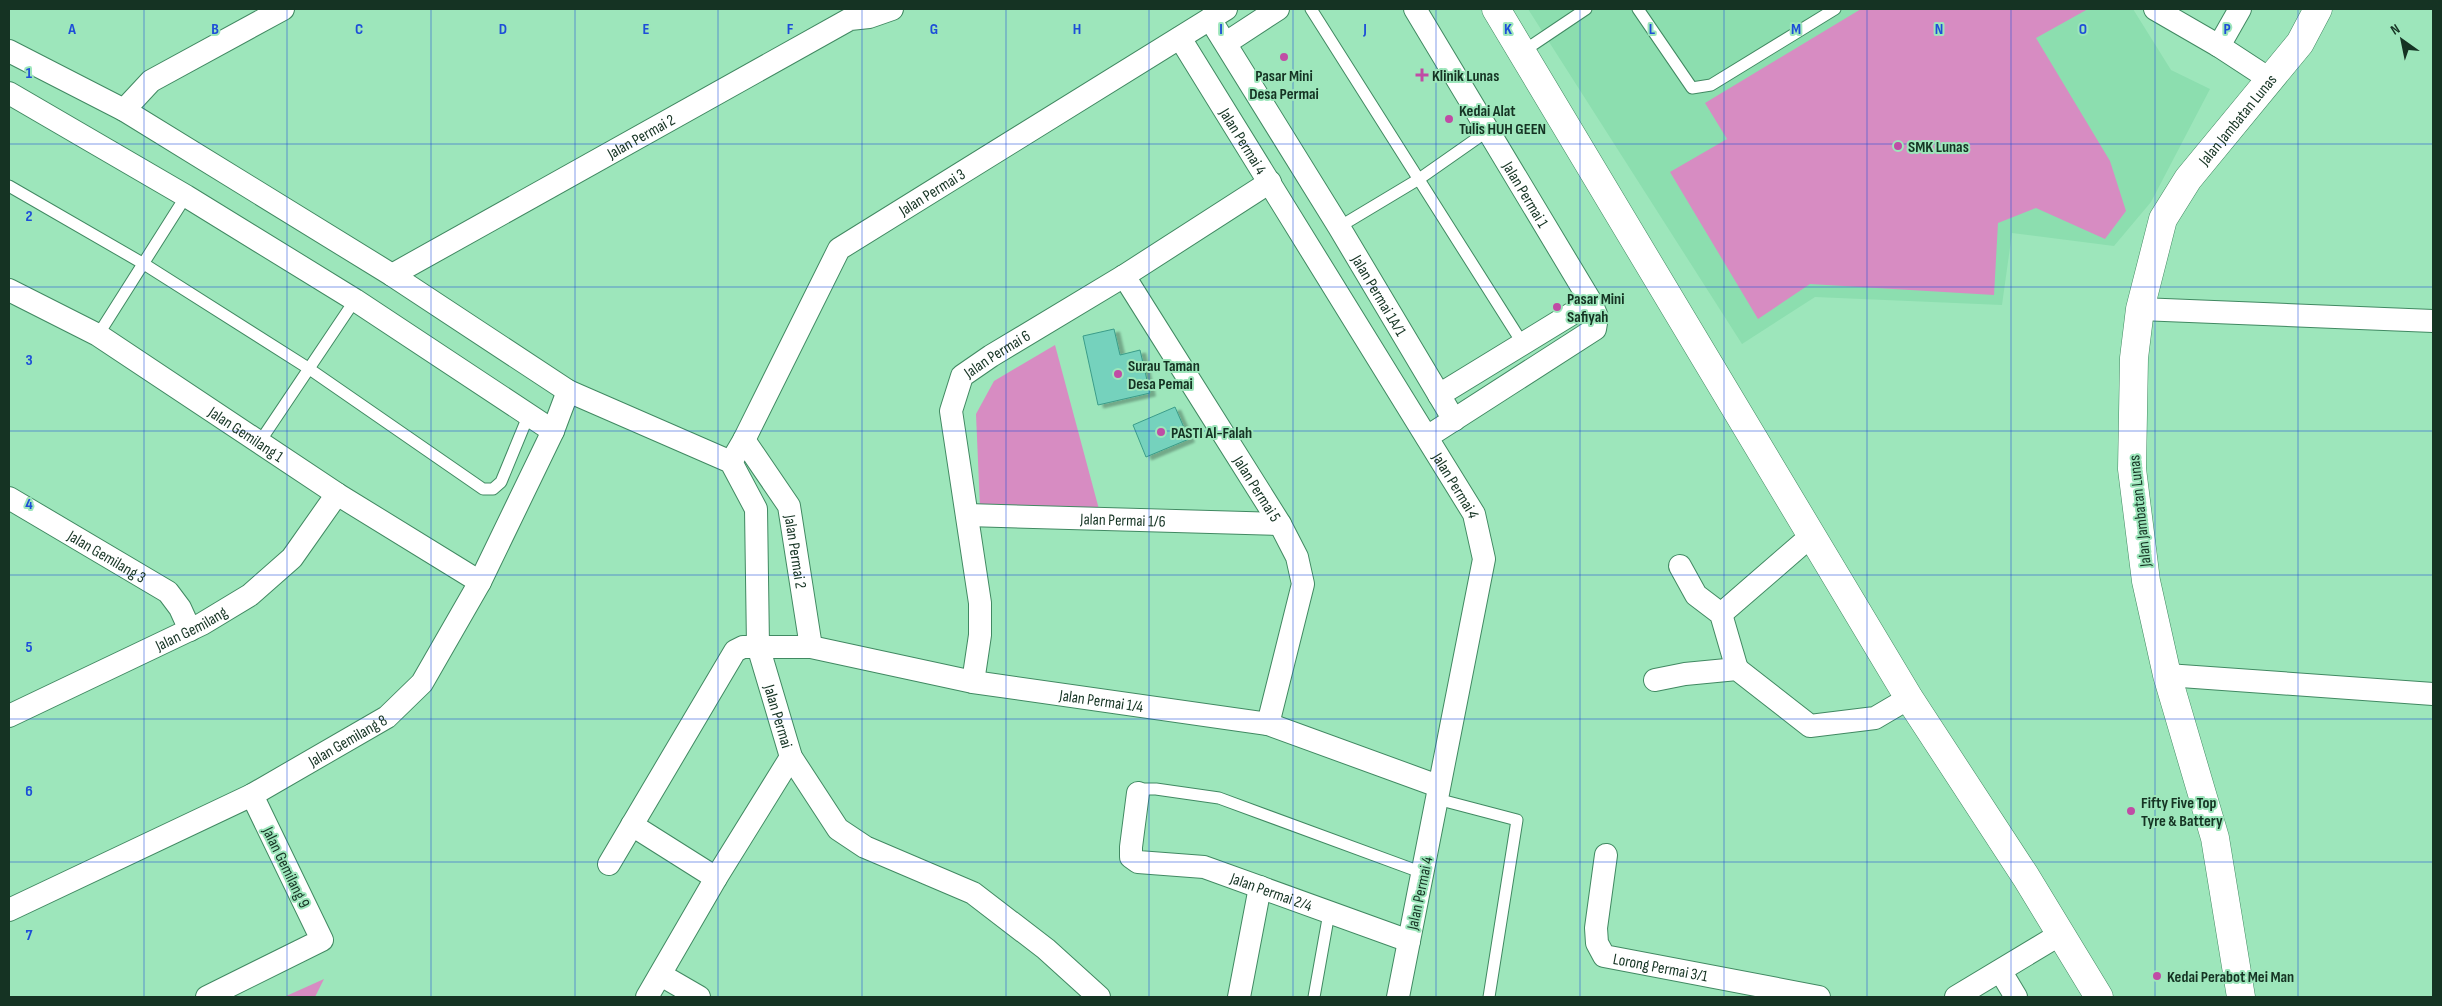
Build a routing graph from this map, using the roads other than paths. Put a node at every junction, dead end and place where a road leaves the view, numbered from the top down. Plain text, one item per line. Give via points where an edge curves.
1 (283, 9) edge
2 (892, 9) edge
3 (1278, 9) edge
4 (1311, 9) edge
5 (1415, 9) edge
6 (1496, 9) edge
7 (1586, 9) edge
8 (1638, 9) edge
9 (1835, 9) edge
10 (2155, 9) edge
11 (2240, 9) edge
12 (2318, 9) edge
13 (846, 14) edge
14 (1218, 14) edge
15 (1180, 38) junction
16 (1226, 43) junction
17 (2219, 46) junction
18 (9, 51) edge
19 (1522, 52) junction
20 (2271, 80) junction
21 (9, 93) edge
22 (124, 110) junction
23 (1489, 130) junction
24 (1418, 179) junction
25 (1270, 182) junction
26 (9, 186) edge
27 (186, 196) junction
28 (1339, 227) junction
29 (144, 264) junction
30 (392, 275) junction
31 (1124, 276) junction
32 (9, 290) edge
33 (355, 300) junction
34 (1591, 302) junction
35 (2140, 309) junction
36 (2433, 320) edge
37 (98, 335) junction
38 (1523, 344) junction
39 (308, 368) junction
40 (568, 391) junction
41 (1439, 395) junction
42 (529, 414) junction
43 (1454, 420) junction
44 (553, 431) junction
45 (1427, 437) junction
46 (744, 440) junction
47 (259, 443) junction
48 (731, 462) junction
49 (336, 494) junction
50 (10, 501) edge
51 (967, 515) junction
52 (1280, 524) junction
53 (1811, 536) junction
54 (1680, 566) dead end
55 (480, 582) junction
56 (1721, 614) junction
57 (190, 630) junction
58 (758, 646) junction
59 (812, 647) junction
60 (1737, 668) junction
61 (2168, 675) junction
62 (1655, 680) dead end
63 (972, 682) junction
64 (2433, 694) edge
65 (1910, 698) junction
66 (9, 716) edge
67 (1268, 724) junction
68 (791, 757) junction
69 (1438, 792) junction
70 (1138, 793) joint
71 (252, 795) junction
72 (632, 825) junction
73 (1606, 855) dead end
74 (609, 864) dead end
75 (1423, 873) junction
76 (716, 878) junction
77 (1260, 887) junction
78 (9, 910) edge
79 (1329, 913) junction
80 (2060, 935) junction
81 (1409, 941) junction
82 (2001, 972) junction
83 (661, 974) junction
84 (207, 997) edge
85 (647, 997) edge
86 (699, 997) edge
87 (1098, 997) edge
88 (1239, 997) edge
89 (1314, 997) edge
90 (1398, 997) edge
91 (1489, 997) edge
92 (1819, 997) edge
93 (1956, 997) edge
94 (2016, 997) edge
95 (2099, 997) edge
96 (2241, 997) edge

1 - 22 street via 151,81
2 - 13 street, Jalan Permai 2 via 869,17
3 - 16 street
4 - 24 lane
5 - 23 street, Jalan Permai 1
6 - 19 main road
7 - 19 lane
8 - 9 lane via 1692,88 1701,88
10 - 17 street
11 - 17 street
12 - 20 main road, Jalan Jambatan Lunas via 2300,43
13 - 30 street, Jalan Permai 2
14 - 15 street, Jalan Permai 3
14 - 16 street, Jalan Permai 1A/1
15 - 25 street, Jalan Permai 4
15 - 46 street, Jalan Permai 3 via 839,249
16 - 28 street, Jalan Permai 1A/1
17 - 20 street
18 - 22 street
19 - 53 main road
20 - 35 main road, Jalan Jambatan Lunas via 2188,179 2163,219
21 - 27 street
22 - 30 street
23 - 24 lane
23 - 34 street, Jalan Permai 1
24 - 28 lane
24 - 38 lane
25 - 31 street, Jalan Permai 6
25 - 45 street, Jalan Permai 4
26 - 29 lane
27 - 29 lane
27 - 33 street
28 - 41 street, Jalan Permai 1A/1
29 - 37 lane
29 - 39 lane
30 - 40 street
31 - 51 street, Jalan Permai 6 via 962,376 951,411
31 - 52 street, Jalan Permai 5
32 - 37 street, Jalan Gemilang 1
33 - 39 lane
33 - 42 street
34 - 38 street
34 - 43 street, Jalan Permai 1 via 1597,317 1596,328
35 - 36 street
35 - 61 main road, Jalan Jambatan Lunas via 2134,358 2132,469 2146,581
37 - 47 street, Jalan Gemilang 1
38 - 41 street
39 - 42 lane via 483,489 493,489 501,482
39 - 47 lane
40 - 44 street, Jalan Gemilang 8
40 - 48 street
41 - 43 street, Jalan Permai 1A/1
42 - 44 street
43 - 45 street
44 - 55 street, Jalan Gemilang 8
45 - 69 street, Jalan Permai 4 via 1474,514 1484,559
46 - 48 street, Jalan Permai 3
46 - 59 street, Jalan Permai 2 via 789,506
47 - 49 street, Jalan Gemilang 1
48 - 58 street, Jalan Permai via 756,509
49 - 55 street, Jalan Gemilang 1
49 - 57 street, Jalan Gemilang via 292,558 250,595
50 - 57 street, Jalan Gemilang 3 via 168,592
51 - 52 street, Jalan Permai 1/6
51 - 63 street, Jalan Permai 6 via 980,604 980,635
52 - 67 street, Jalan Permai 5 via 1297,558 1303,584
53 - 56 street
53 - 65 main road
54 - 56 street via 1696,594
55 - 71 street, Jalan Gemilang 8 via 422,683 386,717
56 - 60 street
57 - 66 street, Jalan Gemilang
58 - 59 street, Jalan Permai 1/4
58 - 68 street, Jalan Permai
58 - 72 street, Jalan Permai 1/4 via 743,647 735,652
59 - 63 street, Jalan Permai 1/4
60 - 62 street
60 - 65 street via 1810,726 1874,718
61 - 64 street
61 - 96 main road, Jalan Jambatan Lunas via 2215,838
63 - 67 street, Jalan Permai 1/4
65 - 80 main road
67 - 69 street, Jalan Permai 1/4
68 - 76 street
68 - 87 street, Jalan Permai via 838,829 865,847 974,893 1046,949
69 - 75 street, Jalan Permai 4
69 - 91 lane via 1517,820
70 - 75 lane via 1144,789 1156,789 1219,798
70 - 77 street, Jalan Permai 2/4 via 1131,857 1138,862 1204,867
71 - 78 street, Jalan Gemilang 8
71 - 84 street, Jalan Gemilang 9 via 322,940
72 - 74 street, Jalan Permai 1/4
72 - 76 street
73 - 92 street, Lorong Permai 3/1 via 1596,928 1597,943 1604,956
75 - 81 street, Jalan Permai 4
76 - 83 street
77 - 79 street, Jalan Permai 2/4
77 - 88 street
79 - 81 street, Jalan Permai 2/4
79 - 89 lane
80 - 82 street
80 - 95 main road
81 - 90 street, Jalan Permai 4
82 - 93 street
82 - 94 street
83 - 85 street
83 - 86 street

